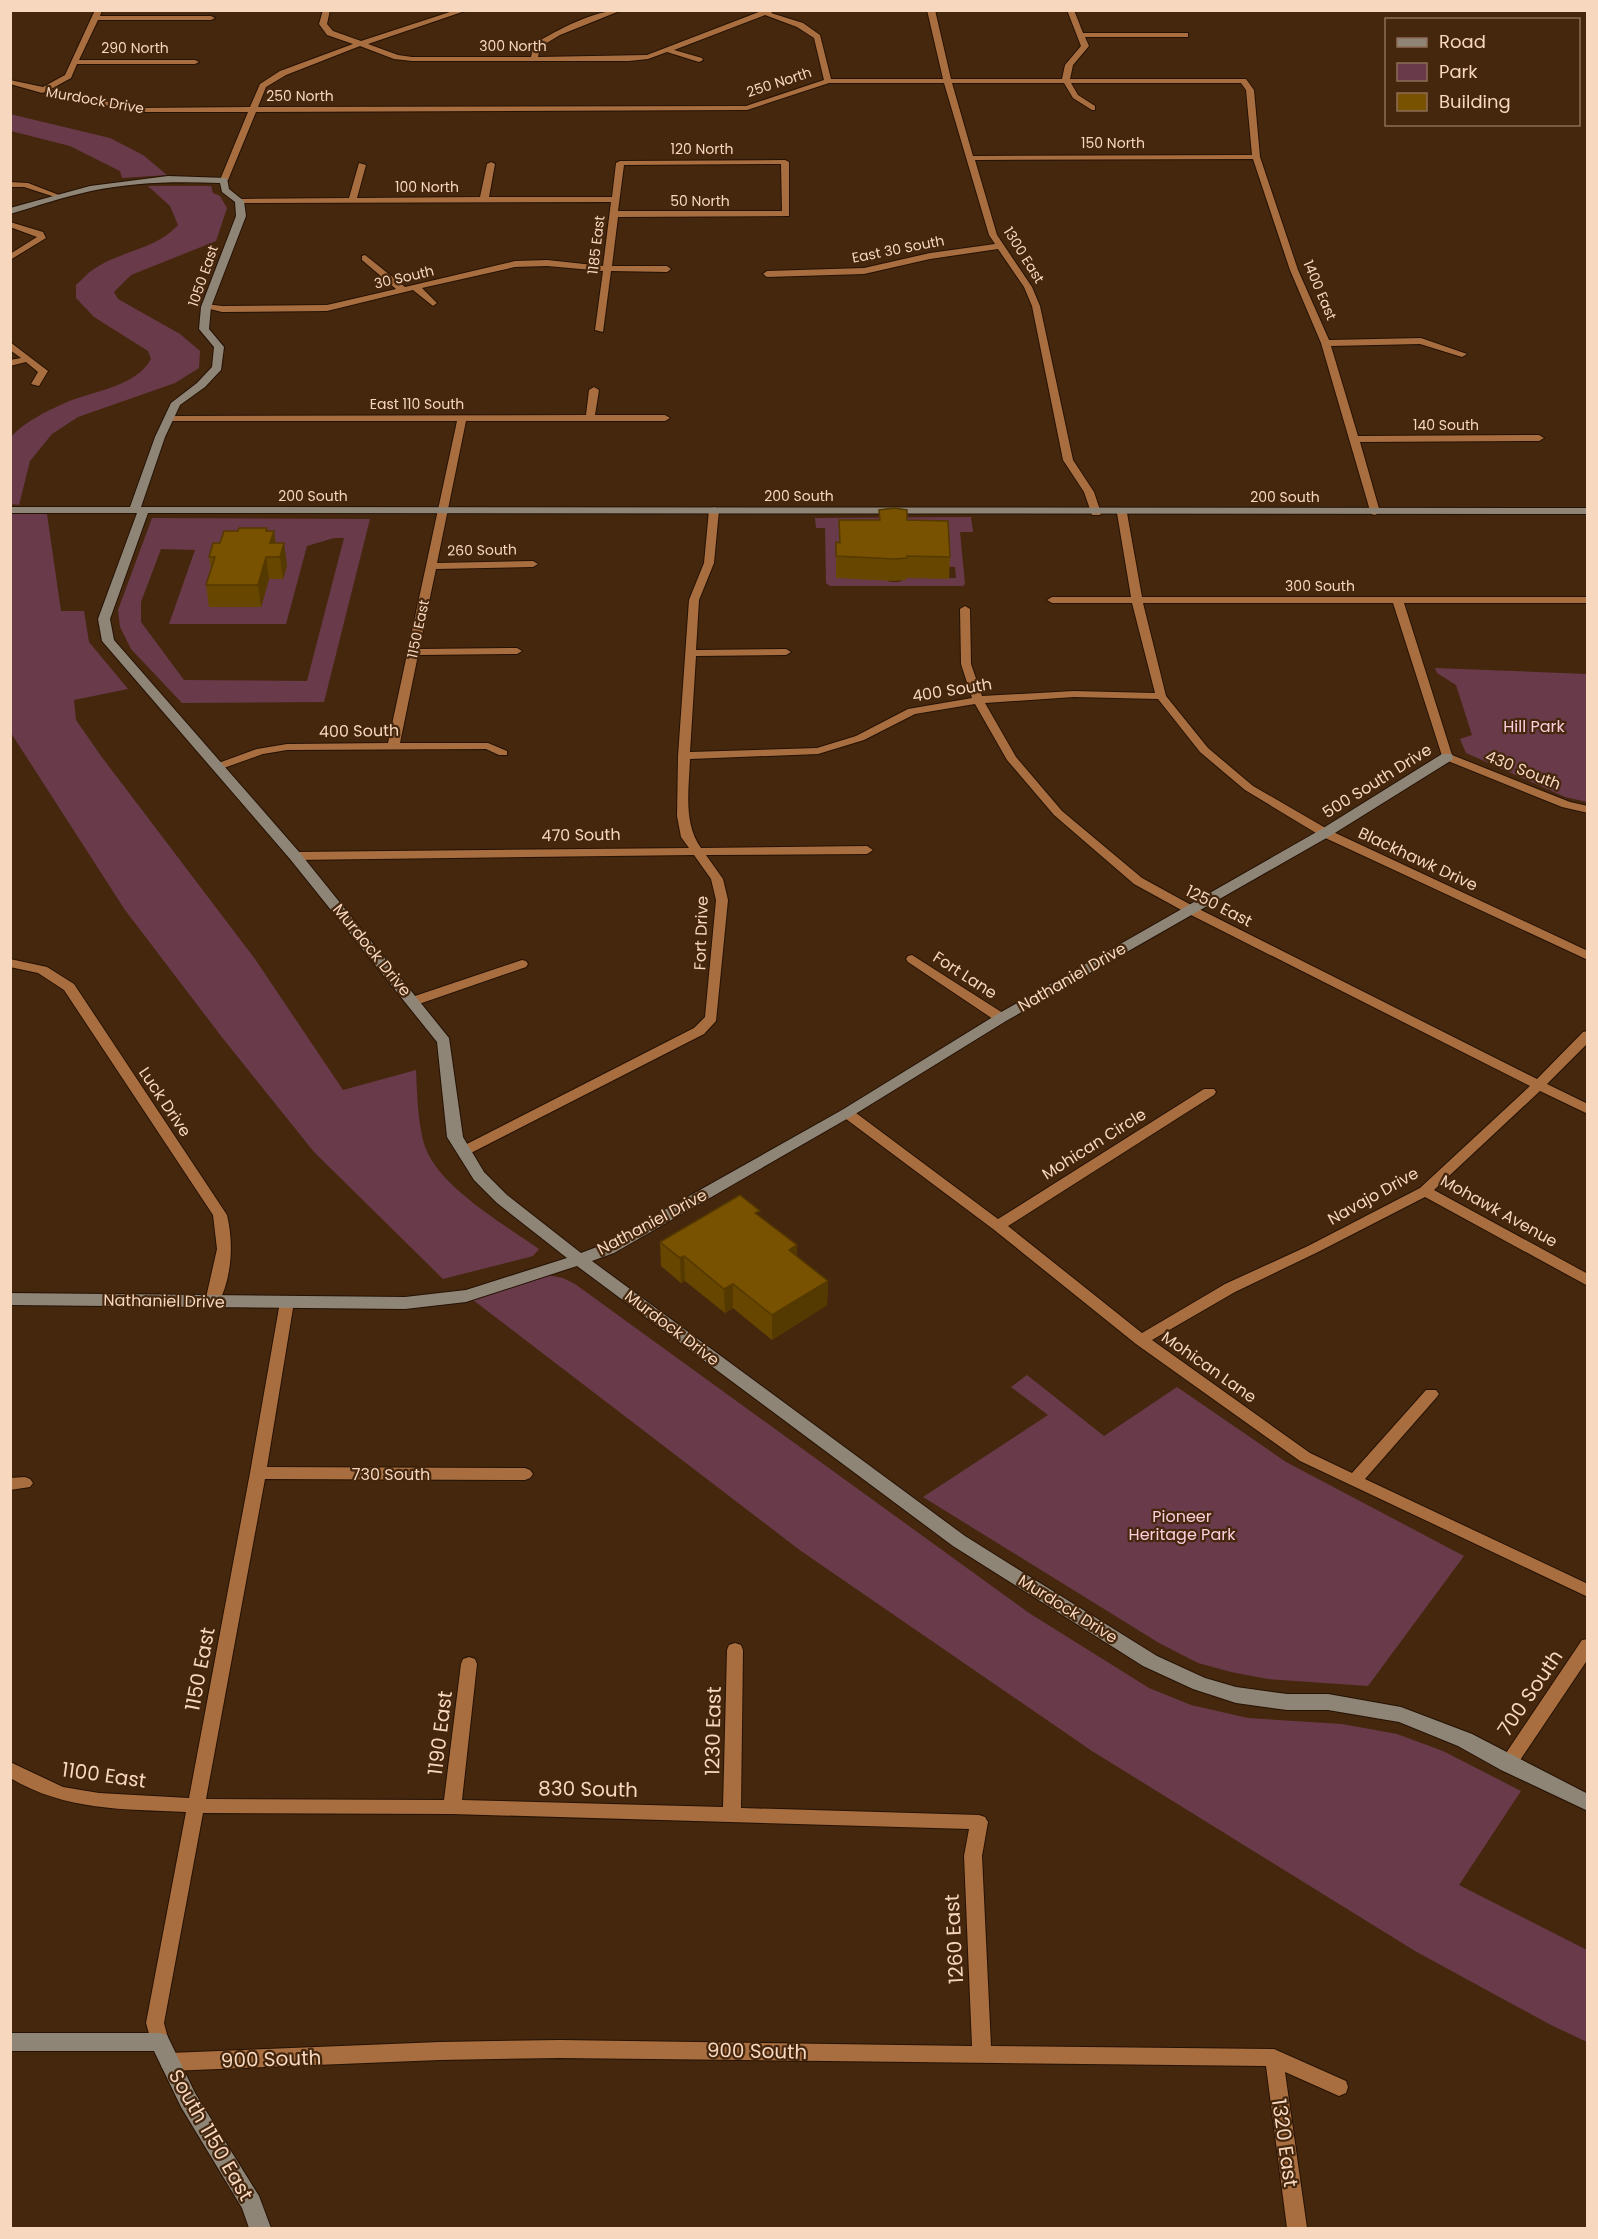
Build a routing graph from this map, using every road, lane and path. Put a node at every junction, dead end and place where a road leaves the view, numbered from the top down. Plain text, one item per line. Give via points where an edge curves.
1 (327, 10) edge
2 (465, 10) edge
3 (619, 10) edge
4 (931, 10) edge
5 (1070, 10) edge
6 (769, 12) edge
7 (98, 14) edge
8 (211, 18) dead end
9 (1080, 35) junction
10 (1185, 35) dead end
11 (360, 44) junction
12 (668, 50) junction
13 (534, 59) junction
14 (699, 60) dead end
15 (75, 62) junction
16 (195, 62) dead end
17 (947, 80) junction
18 (828, 81) junction
19 (1066, 81) junction
20 (1243, 81) joint
21 (10, 82) edge
22 (42, 90) junction
23 (1092, 108) dead end
24 (252, 109) junction
25 (1256, 157) junction
26 (971, 159) junction
27 (620, 163) joint
28 (491, 164) dead end
29 (362, 165) dead end
30 (224, 180) junction
31 (10, 184) edge
32 (55, 195) junction
33 (615, 199) junction
34 (484, 200) junction
35 (239, 201) junction
36 (352, 201) junction
37 (10, 211) edge
38 (614, 214) junction
39 (786, 214) joint
40 (10, 224) edge
41 (998, 246) junction
42 (10, 258) edge
43 (365, 258) dead end
44 (607, 268) junction
45 (667, 268) dead end
46 (767, 274) dead end
47 (416, 288) junction
48 (404, 291) junction
49 (433, 303) dead end
50 (206, 307) junction
51 (600, 330) dead end
52 (1326, 343) junction
53 (10, 345) edge
54 (1462, 354) dead end
55 (28, 359) junction
56 (10, 363) edge
57 (36, 384) dead end
58 (594, 390) dead end
59 (169, 418) junction
60 (462, 418) junction
61 (590, 418) junction
62 (665, 418) dead end
63 (1539, 438) dead end
64 (1354, 439) junction
65 (10, 510) edge
66 (139, 510) junction
67 (714, 510) junction
68 (443, 511) junction
69 (1587, 511) edge
70 (1375, 512) junction
71 (1096, 513) junction
72 (1122, 513) junction
73 (533, 564) dead end
74 (431, 566) junction
75 (1052, 600) dead end
76 (1137, 600) junction
77 (1587, 600) edge
78 (1398, 601) junction
79 (965, 609) dead end
80 (517, 651) dead end
81 (413, 652) junction
82 (786, 652) dead end
83 (690, 653) junction
84 (1161, 696) junction
85 (978, 700) junction
86 (393, 747) junction
87 (503, 753) dead end
88 (684, 756) junction
89 (1447, 757) junction
90 (217, 767) junction
91 (1587, 810) edge
92 (1325, 833) junction
93 (697, 850) junction
94 (867, 850) dead end
95 (295, 856) junction
96 (1189, 909) junction
97 (1587, 956) edge
98 (912, 959) dead end
99 (10, 963) edge
100 (522, 964) dead end
101 (414, 1001) junction
102 (1001, 1018) junction
103 (1587, 1035) edge
104 (1537, 1086) junction
105 (1209, 1092) dead end
106 (1587, 1110) edge
107 (847, 1113) junction
108 (464, 1151) junction
109 (1425, 1191) junction
110 (998, 1226) junction
111 (579, 1259) junction
112 (1587, 1281) edge
113 (10, 1299) edge
114 (212, 1302) junction
115 (287, 1302) junction
116 (1141, 1340) junction
117 (1431, 1394) dead end
118 (258, 1473) junction
119 (525, 1474) dead end
120 (1355, 1480) junction
121 (1587, 1591) edge
122 (1587, 1645) edge
123 (735, 1650) dead end
124 (469, 1664) dead end
125 (1508, 1764) junction
126 (10, 1769) edge
127 (1587, 1803) edge
128 (196, 1804) junction
129 (452, 1807) junction
130 (732, 1813) junction
131 (979, 1822) joint
132 (10, 2042) edge
133 (160, 2042) junction
134 (982, 2054) junction
135 (1274, 2058) junction
136 (169, 2062) junction
137 (1339, 2088) dead end
138 (260, 2229) edge
139 (1297, 2229) edge

1 - 11 street, 300 North via 323,24 330,33
2 - 11 street
3 - 13 street via 557,33 537,46
4 - 17 street, 1300 East
5 - 9 street
6 - 12 street, 300 North
6 - 18 street via 800,25 817,38
7 - 8 street
7 - 15 street
9 - 10 street
9 - 19 street via 1085,46 1068,67
11 - 13 street, 300 North via 412,59
11 - 24 street via 283,73 263,86
12 - 13 street, 300 North via 629,59
12 - 14 street
15 - 16 street, 290 North
15 - 22 street via 68,76
17 - 18 street, 250 North
17 - 19 street, 250 North
17 - 26 street, 1300 East
18 - 24 street, 250 North via 747,108
19 - 20 street, 250 North
19 - 23 street via 1079,103
20 - 25 street, 1400 East via 1250,90
21 - 22 street, Murdock Drive
22 - 24 street, Murdock Drive via 136,110
24 - 30 street
25 - 26 street, 150 North
25 - 52 street, 1400 East via 1294,270
26 - 41 street, 1300 East
27 - 33 street, 1185 East
27 - 39 street, 120 North via 785,162
28 - 34 street
29 - 36 street
30 - 32 street via 124,182
30 - 35 street via 225,190
31 - 32 street
32 - 37 street
33 - 34 street, 100 North
33 - 38 street, 1185 East
34 - 36 street, 100 North
35 - 36 street, 100 North
35 - 50 street, 1050 East via 241,216
38 - 39 street, 50 North
38 - 44 street, 1185 East
40 - 42 street via 42,238
41 - 46 street, East 30 South via 864,271
41 - 71 street, 1300 East via 1028,287 1036,306 1068,460 1089,492
43 - 48 street
44 - 45 street, 30 South
44 - 47 street, 30 South via 515,264
44 - 51 street, 1185 East
47 - 48 street, 30 South
47 - 49 street
48 - 50 street, 30 South via 327,308
50 - 59 street, 1050 East via 204,328 219,347 217,368 176,403
52 - 54 street via 1421,341
52 - 64 street, 1400 East
53 - 55 street
55 - 56 street
55 - 57 street via 43,371
58 - 61 street
59 - 60 street, East 110 South
59 - 66 street, 1050 East
60 - 61 street, East 110 South
60 - 68 street
61 - 62 street, East 110 South
63 - 64 street, 140 South
64 - 70 street, 1400 East
65 - 66 street, 200 South
66 - 68 street, 200 South
66 - 90 street, Murdock Drive via 104,619 108,641
67 - 68 street, 200 South
67 - 71 street, 200 South
67 - 83 street, Fort Drive via 709,563 694,600
68 - 74 street, 1150 East
69 - 70 street, 200 South
70 - 72 street, 200 South
71 - 72 street, 200 South
72 - 76 street
73 - 74 street, 260 South
74 - 81 street, 1150 East
75 - 76 street, 300 South
76 - 78 street, 300 South
76 - 84 street, Blackhawk Drive
77 - 78 street, 300 South
78 - 89 street
79 - 85 street, 1250 East via 966,664
80 - 81 street
81 - 86 street, 1150 East
82 - 83 street
83 - 88 street, Fort Drive
84 - 85 street, 400 South via 1074,694
84 - 92 street, Blackhawk Drive via 1204,750 1249,788
85 - 88 street, 400 South via 912,711 860,738 818,751
85 - 96 street, 1250 East via 1011,758 1058,813 1138,881
86 - 87 street, 400 South via 488,746
86 - 90 street, 400 South via 287,747 261,751
88 - 93 street, Fort Drive via 683,816 687,837
89 - 91 street, 430 South
89 - 92 street, 500 South Drive
90 - 95 street, Murdock Drive
92 - 96 street, 500 South Drive
92 - 97 street, Blackhawk Drive
93 - 94 street, 470 South
93 - 95 street, 470 South
93 - 108 street, Fort Drive via 717,879 722,900 711,1018 699,1031
95 - 101 street, Murdock Drive
96 - 102 street, Nathaniel Drive
96 - 104 street, 1250 East
98 - 102 street, Fort Lane
99 - 114 street, Luck Drive via 50,973 69,987 220,1215 226,1247
100 - 101 street
101 - 108 street, Murdock Drive via 444,1041 455,1137
102 - 107 street, Nathaniel Drive
103 - 104 street, Navajo Drive
104 - 106 street, 1250 East
104 - 109 street, Navajo Drive
105 - 110 street, Mohican Circle
107 - 110 street, Mohican Lane
107 - 111 street, Nathaniel Drive via 608,1249
108 - 111 street, Murdock Drive via 479,1176 502,1199
109 - 112 street, Mohawk Avenue
109 - 116 street, Navajo Drive via 1230,1288
110 - 116 street, Mohican Lane
111 - 115 street, Nathaniel Drive via 466,1296 405,1303
111 - 125 street, Murdock Drive via 959,1541 1150,1661 1200,1684 1236,1695 1349,1704 1401,1715 1464,1740
113 - 114 street, Nathaniel Drive
114 - 115 street, Nathaniel Drive
115 - 118 street, 1150 East
116 - 120 street, Mohican Lane via 1305,1457
117 - 120 street
118 - 119 street, 730 South
118 - 128 street, 1150 East
120 - 121 street, Mohican Lane
122 - 125 street, 700 South
123 - 130 street, 1230 East
124 - 129 street, 1190 East
125 - 127 street, Murdock Drive
126 - 128 street, 1100 East via 62,1794 99,1800
128 - 129 street, 830 South
128 - 133 street, 1150 East via 155,2023
129 - 130 street, 830 South
130 - 131 street, 830 South
131 - 134 street, 1260 East via 973,1856
132 - 133 street
133 - 136 street, South 1150 East
134 - 135 street, 900 South
134 - 136 street, 900 South via 560,2049
135 - 137 street, 900 South
135 - 139 street, 1320 East
136 - 138 street, South 1150 East via 251,2203

